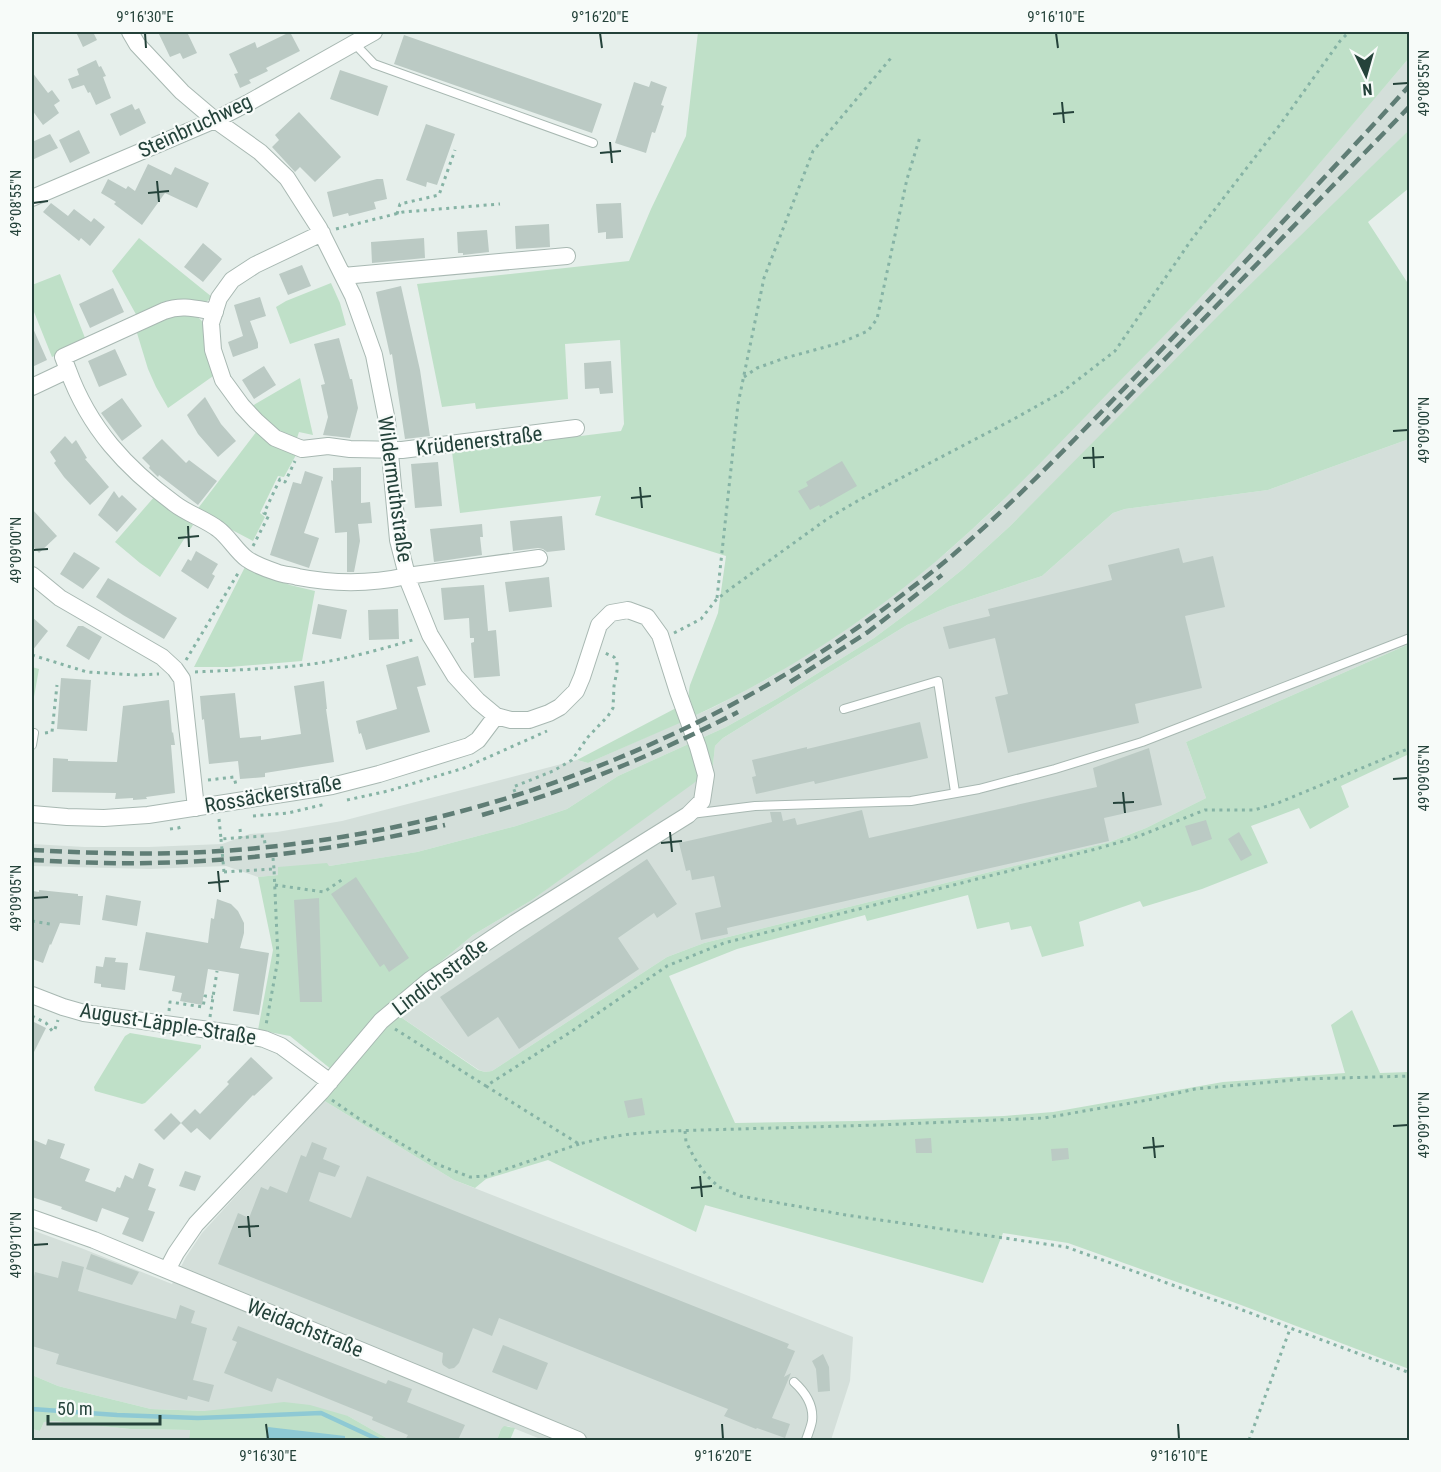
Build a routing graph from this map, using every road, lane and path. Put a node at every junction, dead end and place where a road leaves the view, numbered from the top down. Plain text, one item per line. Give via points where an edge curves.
1 (130, 32) edge
2 (374, 32) edge
3 (1349, 32) edge
4 (354, 43) junction
5 (891, 58) dead end
6 (215, 120) junction
7 (920, 137) dead end
8 (593, 143) dead end
9 (455, 150) dead end
10 (32, 198) edge
11 (500, 204) dead end
12 (397, 214) junction
13 (322, 233) junction
14 (567, 256) dead end
15 (343, 276) junction
16 (214, 312) junction
17 (68, 370) junction
18 (744, 376) junction
19 (32, 387) edge
20 (576, 428) dead end
21 (389, 450) junction
22 (539, 558) dead end
23 (32, 575) edge
24 (407, 576) junction
25 (716, 600) junction
26 (430, 635) junction
27 (1410, 638) edge
28 (662, 639) junction
29 (608, 654) dead end
30 (32, 655) edge
31 (178, 673) junction
32 (57, 685) dead end
33 (844, 709) dead end
34 (496, 716) junction
35 (34, 733) joint
36 (32, 744) edge
37 (1410, 748) edge
38 (193, 782) junction
39 (236, 786) dead end
40 (515, 792) dead end
41 (956, 792) junction
42 (196, 808) junction
43 (32, 814) edge
44 (688, 814) junction
45 (219, 824) dead end
46 (240, 830) dead end
47 (241, 838) junction
48 (221, 839) junction
49 (265, 844) dead end
50 (273, 858) dead end
51 (274, 869) junction
52 (344, 879) dead end
53 (275, 885) junction
54 (32, 921) edge
55 (50, 924) dead end
56 (217, 971) dead end
57 (32, 995) edge
58 (213, 997) junction
59 (211, 1010) dead end
60 (32, 1016) edge
61 (267, 1019) dead end
62 (381, 1021) junction
63 (167, 1024) junction
64 (53, 1032) dead end
65 (1410, 1076) edge
66 (486, 1086) junction
67 (325, 1087) junction
68 (685, 1131) junction
69 (579, 1144) junction
70 (32, 1218) edge
71 (167, 1270) junction
72 (1290, 1329) junction
73 (1410, 1373) edge
74 (794, 1382) dead end
75 (578, 1440) edge
76 (806, 1440) edge
77 (1249, 1440) edge

1 - 6 street, Wildermuthstraße via 150,59
2 - 4 street, Steinbruchweg
3 - 25 path via 1192,239 1115,351 1062,393 827,519
4 - 6 street, Steinbruchweg
4 - 8 lane via 374,64
5 - 18 path via 813,151 764,278
6 - 10 street, Steinbruchweg
6 - 13 street, Wildermuthstraße via 260,152 287,178
7 - 18 path via 877,319 868,331 840,343 785,358
9 - 12 path via 439,195 400,204
11 - 12 path
12 - 13 path
13 - 15 street, Wildermuthstraße
13 - 16 street, Krüdenerstraße via 232,280
14 - 15 street
15 - 21 street, Wildermuthstraße via 374,355
16 - 17 street via 190,307 171,309 63,357
16 - 21 street, Krüdenerstraße via 213,350 223,380 256,422 275,438 302,449 328,446
17 - 19 street
17 - 24 street via 77,394 113,448 144,480 177,506 218,529 247,559 277,573 317,580 387,581
18 - 25 path
20 - 21 street, Krüdenerstraße
21 - 24 street, Wildermuthstraße via 398,540
22 - 24 street
23 - 31 street via 90,617 162,657
24 - 26 street, Wildermuthstraße
25 - 28 path via 702,619
26 - 31 path via 314,663
26 - 34 street, Wildermuthstraße via 455,676
27 - 41 lane via 1142,742 1055,769
28 - 34 street via 647,617 628,610 611,613 599,625 576,691 560,707 529,720
28 - 44 street, Lindichstraße via 706,776 702,801
29 - 40 path via 617,662 613,708 608,716 572,760 513,787
30 - 31 path via 87,672
31 - 38 street via 182,680
32 - 35 path via 52,732
33 - 41 lane via 938,681
34 - 42 street, Rossäckerstraße via 469,746 390,771 332,786
35 - 36 lane
37 - 66 path via 1254,810 1205,810 1096,849 724,944 666,966
38 - 39 path via 234,777
38 - 42 street
41 - 44 lane via 911,801 755,806
42 - 43 street, Rossäckerstraße via 105,818
44 - 62 street, Lindichstraße via 449,967
45 - 48 path
46 - 47 path
47 - 48 path
47 - 49 path via 264,836
48 - 51 path, bridge via 224,872
50 - 51 path
51 - 53 path
52 - 53 path via 324,892
53 - 61 path via 278,959
54 - 55 path
56 - 58 path
57 - 63 street, August-Läpple-Straße via 84,1013
58 - 59 path
58 - 63 path via 205,996 203,1007 170,1002
60 - 64 path
62 - 66 path
62 - 67 street, Lindichstraße
63 - 67 street, August-Läpple-Straße via 264,1039 280,1046
65 - 68 path via 1305,1079 1195,1089 1044,1118
66 - 69 path
67 - 69 path via 358,1118 434,1163 470,1177 486,1176
67 - 71 street, Lindichstraße via 196,1224
68 - 69 path via 630,1134
68 - 72 path via 686,1142 706,1176 740,1196 1066,1247
70 - 71 street, Weidachstraße
71 - 75 street, Weidachstraße
72 - 73 path
72 - 77 path
74 - 76 lane via 810,1404 812,1420

